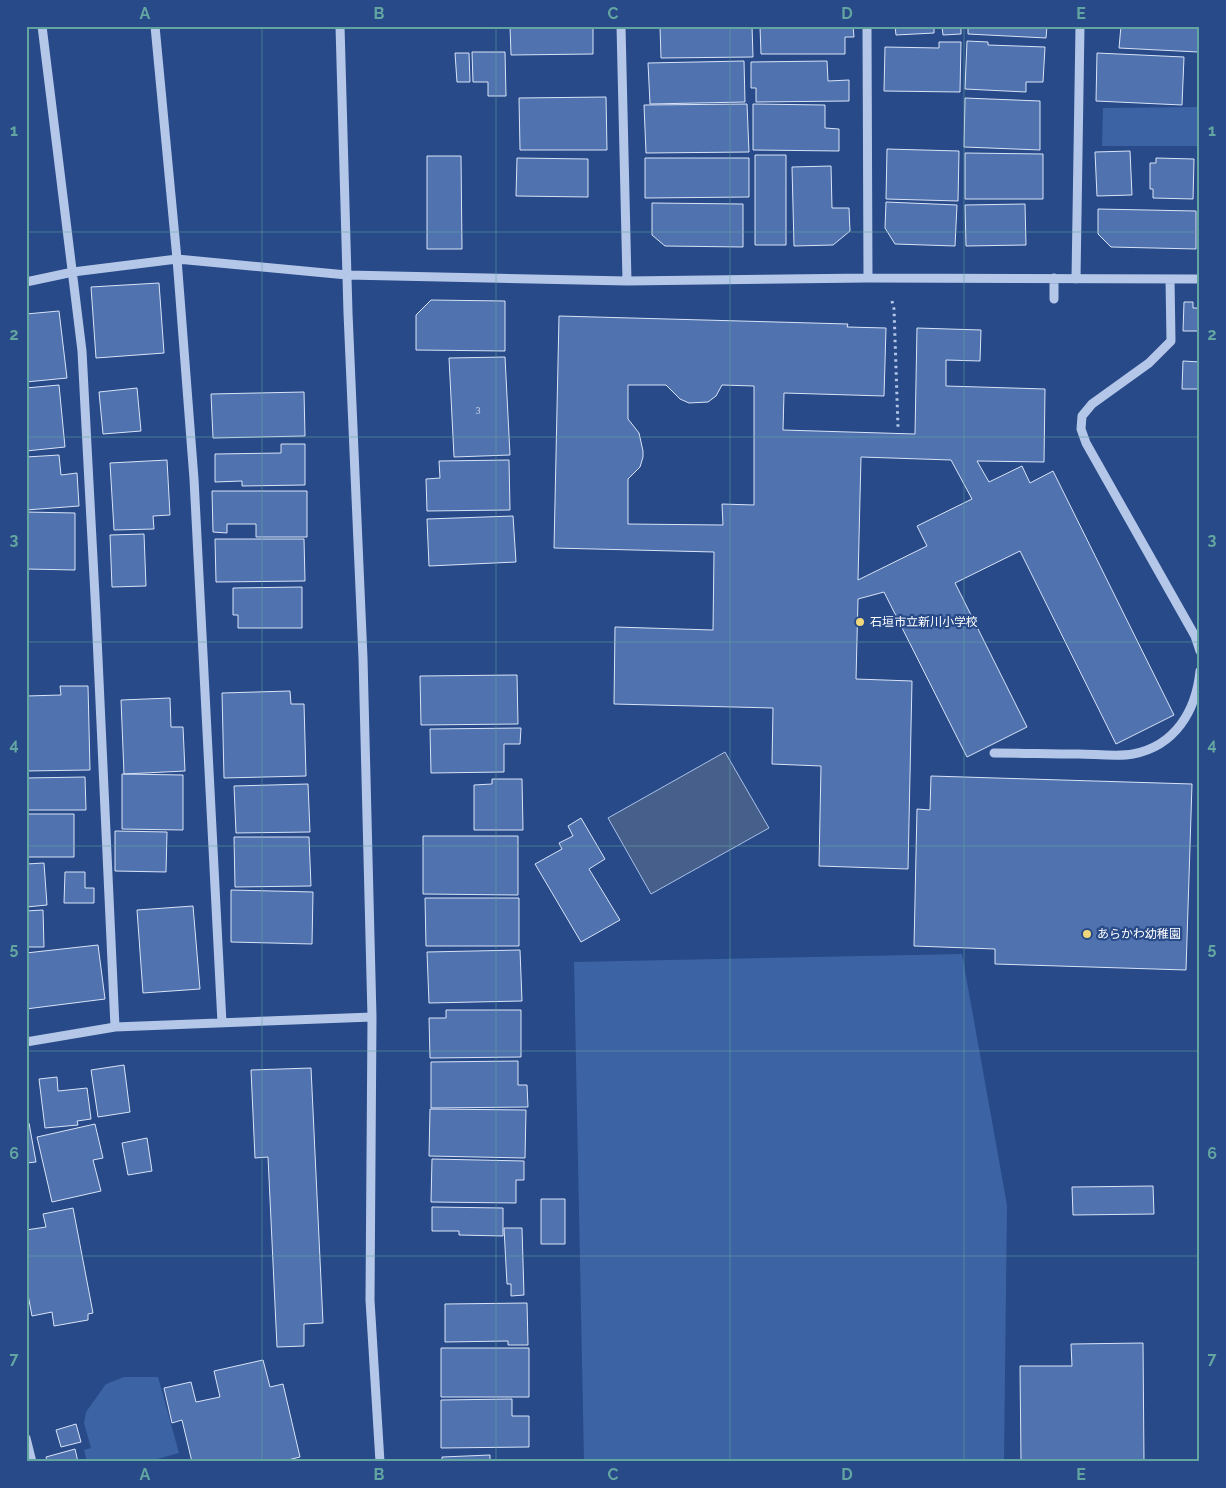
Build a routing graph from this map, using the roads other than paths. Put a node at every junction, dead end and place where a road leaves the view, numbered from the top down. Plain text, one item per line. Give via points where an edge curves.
1 (42, 26) edge
2 (155, 26) edge
3 (340, 26) edge
4 (621, 26) edge
5 (867, 26) edge
6 (1080, 26) edge
7 (177, 258) junction
8 (73, 272) junction
9 (347, 275) junction
10 (868, 278) junction
11 (1054, 278) junction
12 (1076, 279) junction
13 (1170, 279) junction
14 (1200, 279) edge
15 (627, 281) junction
16 (26, 282) edge
17 (1054, 299) dead end
18 (1200, 652) edge
19 (1200, 670) edge
20 (994, 753) dead end
21 (372, 1017) junction
22 (222, 1023) junction
23 (115, 1027) junction
24 (26, 1042) edge
25 (26, 1438) edge
26 (377, 1461) edge
27 (32, 1462) edge

1 - 8 street
2 - 7 street
3 - 9 street
4 - 15 street
5 - 10 street
6 - 12 street
7 - 8 street
7 - 9 street
7 - 22 street via 194,479
8 - 16 street
8 - 23 street via 82,352
9 - 15 street
9 - 21 street via 363,658
10 - 11 street
10 - 15 street
11 - 12 street
11 - 17 street
12 - 13 street
13 - 14 street
13 - 18 street via 1170,341 1149,363 1092,404 1082,416 1081,429 1195,636
19 - 20 street via 1194,700 1186,717 1174,734 1159,744 1132,754
21 - 22 street
21 - 26 street via 370,1300
22 - 23 street
23 - 24 street
25 - 27 street

